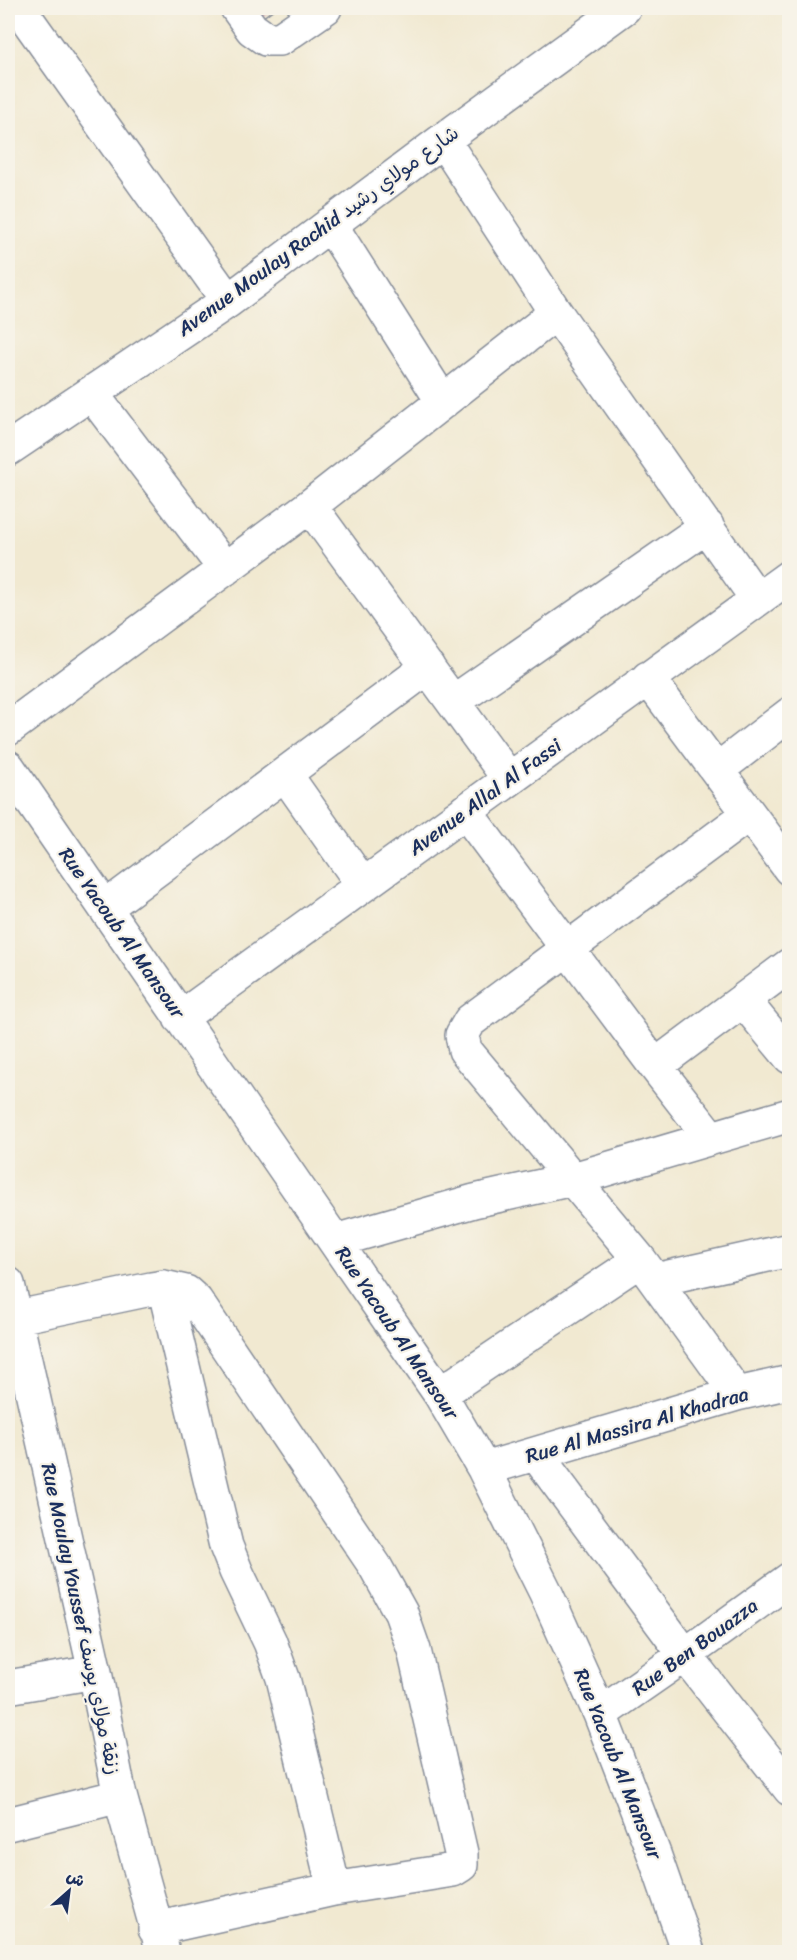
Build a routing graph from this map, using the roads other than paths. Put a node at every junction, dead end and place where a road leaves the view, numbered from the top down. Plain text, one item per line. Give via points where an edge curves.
1 (19, 8) edge
2 (237, 8) edge
3 (325, 8) edge
4 (624, 8) edge
5 (443, 140) junction
6 (330, 224) junction
7 (228, 301) junction
8 (556, 313) junction
9 (91, 393) junction
10 (443, 402) junction
11 (8, 449) edge
12 (310, 506) junction
13 (706, 526) junction
14 (225, 569) junction
15 (789, 576) edge
16 (757, 599) junction
17 (428, 667) junction
18 (648, 678) junction
19 (453, 702) junction
20 (789, 714) edge
21 (8, 729) edge
22 (8, 767) edge
23 (717, 770) junction
24 (285, 774) junction
25 (509, 779) junction
26 (21, 809) edge
27 (465, 811) junction
28 (749, 814) junction
29 (789, 869) edge
30 (363, 885) junction
31 (105, 908) junction
32 (568, 949) junction
33 (789, 964) edge
34 (743, 1000) junction
35 (180, 1018) junction
36 (789, 1057) edge
37 (655, 1066) junction
38 (789, 1115) edge
39 (711, 1138) junction
40 (573, 1179) junction
41 (335, 1241) junction
42 (789, 1250) edge
43 (647, 1270) junction
44 (8, 1284) edge
45 (164, 1287) junction
46 (11, 1318) edge
47 (789, 1382) edge
48 (440, 1394) junction
49 (737, 1394) junction
50 (536, 1454) junction
51 (484, 1469) junction
52 (789, 1579) edge
53 (685, 1655) junction
54 (95, 1672) junction
55 (8, 1687) edge
56 (600, 1714) junction
57 (789, 1789) edge
58 (120, 1796) junction
59 (8, 1824) edge
60 (334, 1889) junction
61 (159, 1941) edge
62 (688, 1953) edge

1 - 7 street
2 - 3 street via 252,29 266,39 280,39
4 - 5 street, Avenue Moulay Rachid شارع مولاي رشيد
5 - 6 street, Avenue Moulay Rachid شارع مولاي رشيد
5 - 8 street
6 - 7 street, Avenue Moulay Rachid شارع مولاي رشيد
6 - 10 street
7 - 9 street, Avenue Moulay Rachid شارع مولاي رشيد
8 - 10 street
8 - 13 street
9 - 11 street, Avenue Moulay Rachid شارع مولاي رشيد
9 - 14 street
10 - 12 street
12 - 14 street
12 - 17 street
13 - 16 street
13 - 19 street
14 - 21 street
15 - 16 street, Avenue Allal Al Fassi
16 - 18 street, Avenue Allal Al Fassi
17 - 19 street
17 - 24 street
18 - 23 street
18 - 25 street, Avenue Allal Al Fassi
19 - 25 street
20 - 23 street
22 - 26 street, Rue Yacoub Al Mansour
23 - 28 street
24 - 30 street
24 - 31 street
25 - 27 street, Avenue Allal Al Fassi
26 - 31 street, Rue Yacoub Al Mansour
27 - 30 street, Avenue Allal Al Fassi
27 - 32 street
28 - 29 street
28 - 32 street
30 - 35 street, Avenue Allal Al Fassi
31 - 35 street, Rue Yacoub Al Mansour
32 - 37 street
32 - 40 street via 470,1021 462,1035 465,1050
33 - 34 street
34 - 36 street
34 - 37 street
35 - 41 street, Rue Yacoub Al Mansour
37 - 39 street
38 - 39 street
39 - 40 street
40 - 41 street via 474,1201
40 - 43 street
41 - 48 street, Rue Yacoub Al Mansour
42 - 43 street
43 - 48 street
43 - 49 street
44 - 46 street, Rue Moulay Youssef زنقة مولاي يوسف
45 - 46 street
45 - 60 street via 226,1546 283,1678
45 - 60 street via 186,1292 196,1301 230,1349 375,1566 401,1613 414,1650 461,1865 453,1870
46 - 54 street, Rue Moulay Youssef زنقة مولاي يوسف
47 - 49 street, Rue Al Massira Al Khadraa
48 - 51 street, Rue Yacoub Al Mansour
49 - 50 street, Rue Al Massira Al Khadraa
50 - 51 street, Rue Al Massira Al Khadraa
50 - 53 street
51 - 56 street, Rue Yacoub Al Mansour
52 - 53 street, Rue Ben Bouazza
53 - 56 street, Rue Ben Bouazza
53 - 57 street
54 - 55 street
54 - 58 street, Rue Moulay Youssef زنقة مولاي يوسف
56 - 62 street, Rue Yacoub Al Mansour
58 - 59 street
58 - 61 street, Rue Moulay Youssef زنقة مولاي يوسف
60 - 61 street

